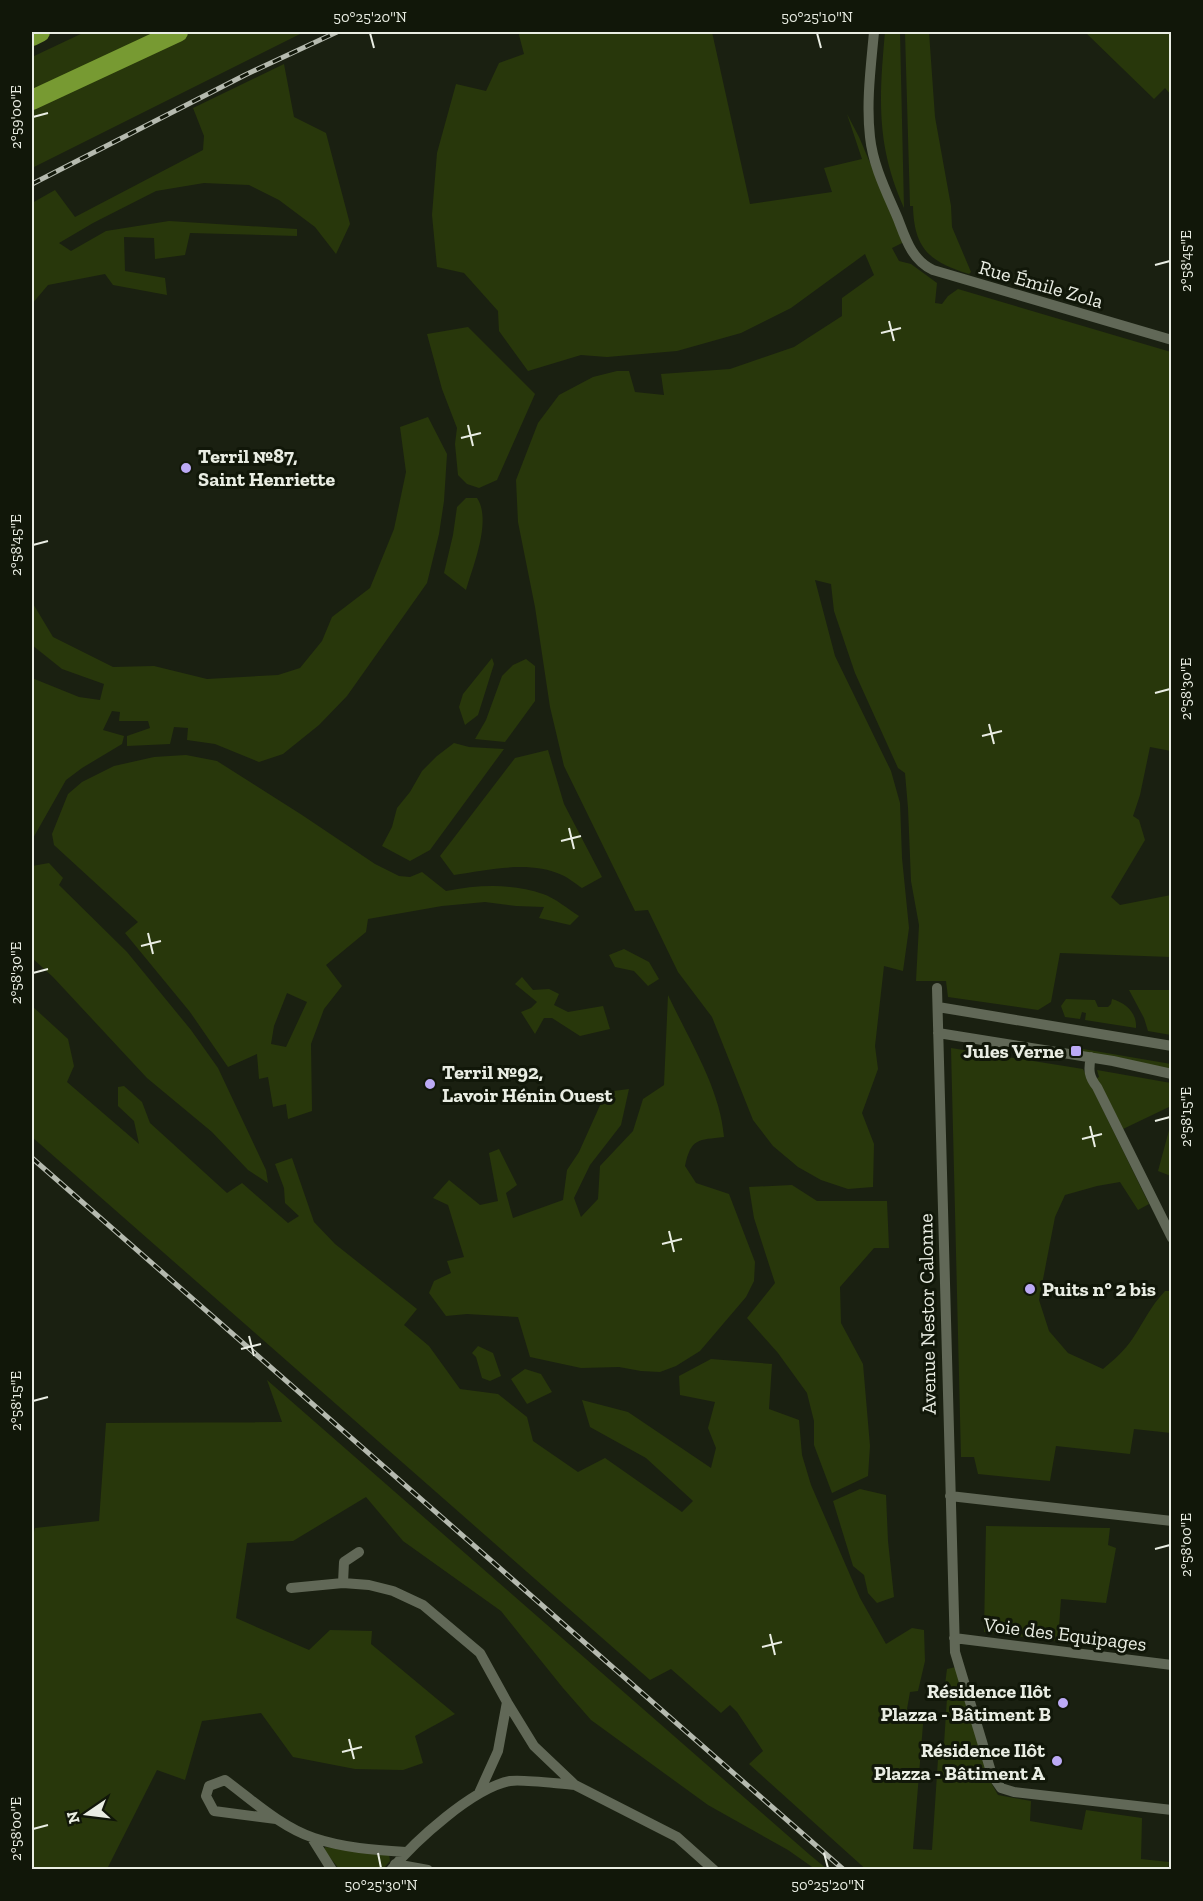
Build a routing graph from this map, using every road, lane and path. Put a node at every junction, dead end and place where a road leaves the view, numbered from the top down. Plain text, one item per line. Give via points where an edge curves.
1 (40, 32) edge
2 (178, 32) edge
3 (874, 32) edge
4 (32, 36) edge
5 (32, 100) edge
6 (1172, 340) edge
7 (937, 988) dead end
8 (938, 1007) junction
9 (938, 1033) junction
10 (1172, 1046) edge
11 (1090, 1057) junction
12 (1172, 1074) edge
13 (1172, 1238) edge
14 (950, 1496) junction
15 (1171, 1518) edge
16 (359, 1552) dead end
17 (343, 1583) junction
18 (291, 1588) dead end
19 (954, 1638) junction
20 (1172, 1665) edge
21 (507, 1702) junction
22 (575, 1785) junction
23 (478, 1793) junction
24 (1172, 1810) edge
25 (276, 1819) junction
26 (312, 1838) junction
27 (406, 1852) junction
28 (393, 1867) edge
29 (332, 1869) edge
30 (428, 1869) edge
31 (714, 1869) edge

1 - 4 highway
2 - 5 highway
3 - 6 street, Rue Émile Zola via 870,138 880,178 910,248 920,262 933,270
7 - 8 street, Avenue Nestor Calonne
8 - 9 street, Avenue Nestor Calonne
8 - 10 street
9 - 11 street
9 - 14 street, Avenue Nestor Calonne
11 - 12 street
11 - 13 street via 1092,1080
14 - 15 street
14 - 19 street, Avenue Nestor Calonne
16 - 17 street via 344,1562
17 - 18 street
17 - 21 street via 369,1585 423,1605 480,1653
19 - 20 street, Voie des Equipages
19 - 24 street, Avenue Nestor Calonne via 992,1775 1001,1788
21 - 22 street via 534,1746
21 - 23 street via 498,1751
22 - 23 street via 510,1781
22 - 31 street via 677,1837
23 - 27 street
25 - 25 street via 225,1780 209,1786 206,1796 214,1811
25 - 26 street
26 - 27 street via 357,1849
26 - 29 street
27 - 28 street
28 - 30 street

